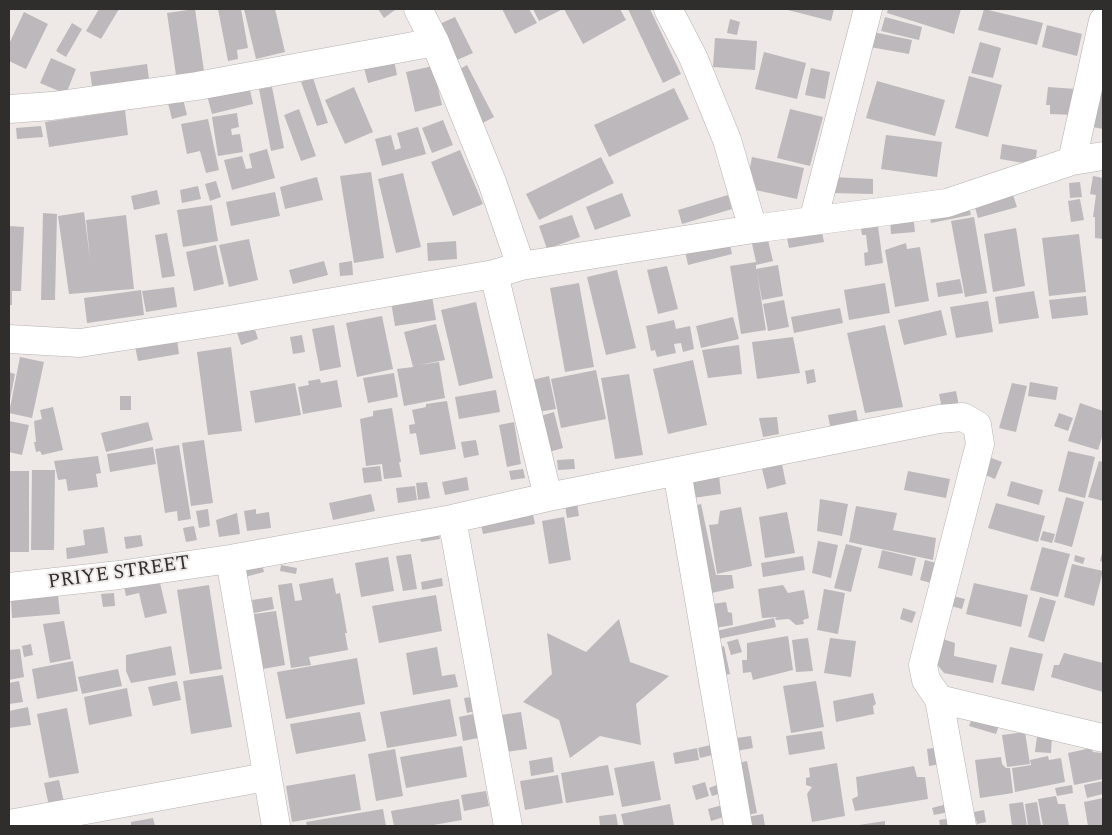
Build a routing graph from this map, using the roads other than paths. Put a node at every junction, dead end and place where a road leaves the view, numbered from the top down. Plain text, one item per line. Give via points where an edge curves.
1 (418, 9) edge
2 (668, 9) edge
3 (868, 9) edge
4 (1103, 21) edge
5 (435, 42) junction
6 (9, 109) edge
7 (1103, 156) edge
8 (1072, 161) junction
9 (813, 221) junction
10 (753, 229) junction
11 (521, 266) junction
12 (494, 274) junction
13 (9, 340) edge
14 (677, 472) junction
15 (548, 497) junction
16 (452, 519) junction
17 (230, 559) junction
18 (9, 587) edge
19 (939, 699) junction
20 (1103, 738) edge
21 (266, 777) junction
22 (9, 824) edge
23 (276, 826) edge
24 (508, 826) edge
25 (738, 826) edge
26 (962, 826) edge

1 - 5 street
2 - 10 street via 693,57 727,140
3 - 9 street
4 - 8 street
5 - 6 street via 197,86
5 - 11 street via 492,182
7 - 8 street
8 - 9 street via 947,203
9 - 10 street
10 - 11 street
11 - 12 street
12 - 13 street via 80,343
12 - 15 street
14 - 15 street, PRIYE STREET
14 - 19 street, PRIYE STREET via 939,419 963,417 977,425 980,444 923,665 926,680
14 - 25 street
15 - 16 street, PRIYE STREET
16 - 17 street, PRIYE STREET
16 - 24 street
17 - 18 street, PRIYE STREET via 119,576
17 - 21 street
19 - 20 street
19 - 26 street
21 - 22 street
21 - 23 street

